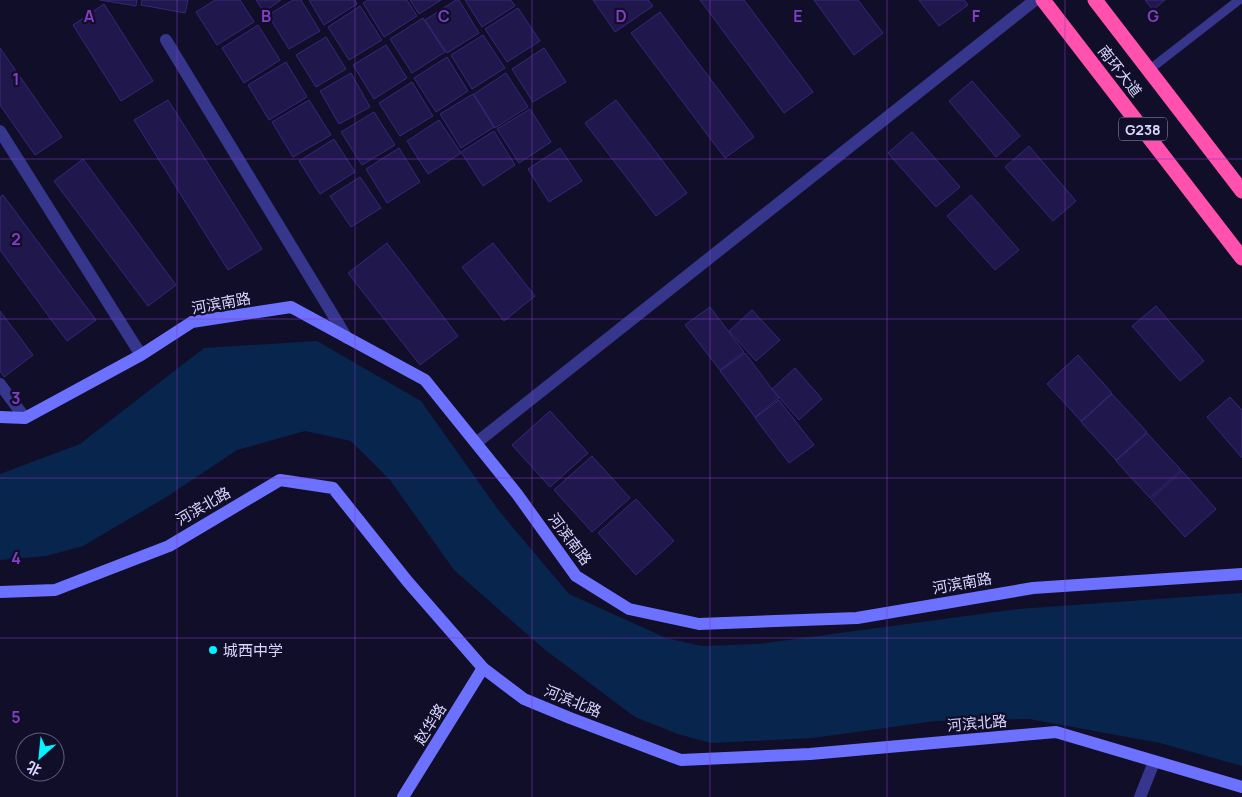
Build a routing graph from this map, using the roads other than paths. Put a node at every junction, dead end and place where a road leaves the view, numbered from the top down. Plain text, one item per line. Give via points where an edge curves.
1 (1035, 0) edge
2 (1043, 0) edge
3 (1095, 0) edge
4 (1240, 0) edge
5 (166, 40) dead end
6 (1150, 70) junction
7 (0, 131) edge
8 (1242, 191) edge
9 (1242, 258) edge
10 (347, 338) junction
11 (141, 355) junction
12 (0, 384) edge
13 (0, 417) edge
14 (24, 418) junction
15 (476, 443) junction
16 (1242, 574) edge
17 (0, 592) edge
18 (483, 668) junction
19 (1154, 762) junction
20 (1242, 787) edge
21 (404, 797) edge
22 (1140, 797) edge

1 - 15 street
2 - 9 highway, 南环大道 / G238
3 - 6 highway, 南环大道 / G238
4 - 6 lane
5 - 10 street
6 - 8 highway, 南环大道 / G238
7 - 11 street
10 - 11 street, 河滨南路 via 291,308 192,322
10 - 15 street, 河滨南路 via 425,380
11 - 14 street, 河滨南路
12 - 14 street
13 - 14 street
15 - 16 street, 河滨南路 via 576,576 629,609 699,624 857,618 1033,588
17 - 18 street, 河滨北路 via 54,590 169,546 280,480 333,488 408,582
18 - 19 street, 河滨北路 via 524,699 681,760 810,754 1056,732
18 - 21 street, 赵华路
19 - 20 street, 河滨北路
19 - 22 street

